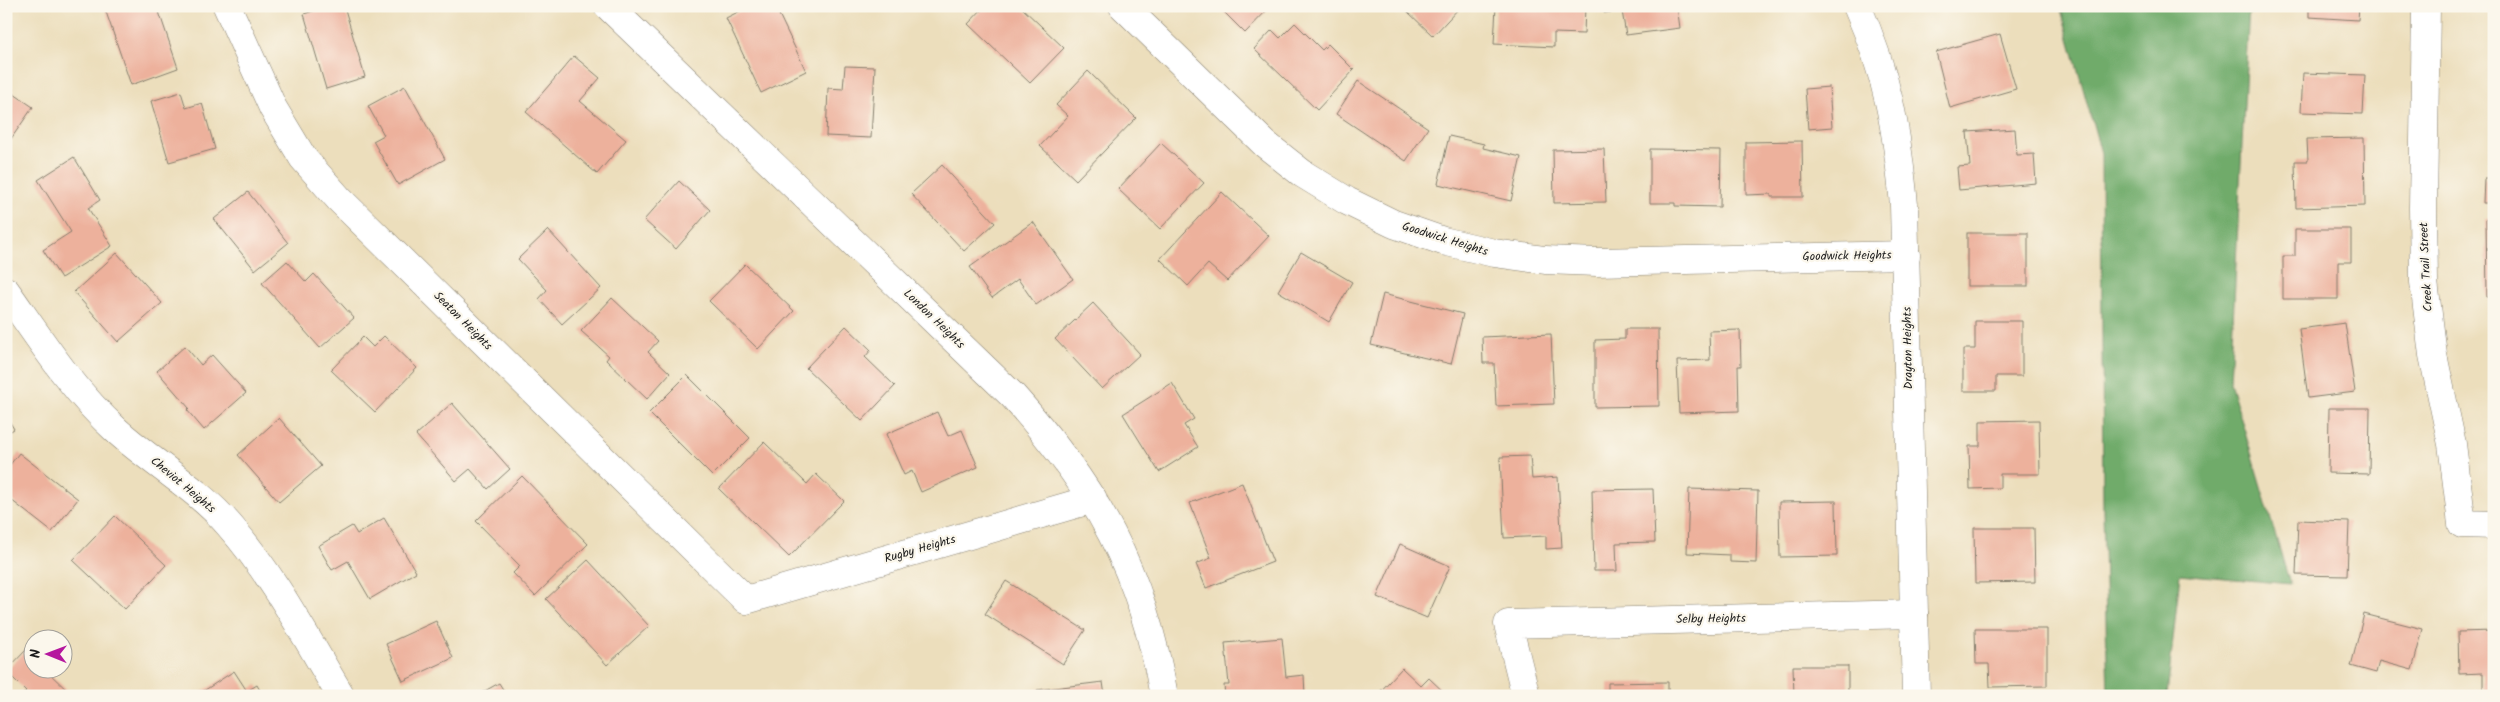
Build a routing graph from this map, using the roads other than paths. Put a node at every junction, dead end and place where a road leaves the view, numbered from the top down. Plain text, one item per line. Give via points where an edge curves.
1 (228, 6) edge
2 (608, 6) edge
3 (1123, 6) edge
4 (1857, 6) edge
5 (2426, 6) edge
6 (1906, 255) junction
7 (6, 291) edge
8 (1093, 499) junction
9 (2494, 525) edge
10 (746, 600) joint
11 (1914, 614) junction
12 (341, 696) edge
13 (1164, 696) edge
14 (1526, 696) edge
15 (1916, 696) edge

1 - 10 street, Seaton Heights via 273,108 303,158 339,199
2 - 8 street, London Heights via 1013,396 1045,432
3 - 6 street, Goodwick Heights via 1265,144 1303,174 1394,224 1443,241 1545,260 1597,262
4 - 6 street, Drayton Heights via 1888,90 1898,142
5 - 9 street, Creek Trail Street via 2424,282 2452,444 2462,524
6 - 11 street, Drayton Heights
7 - 12 street, Cheviot Heights via 84,398 116,430 228,524 258,562
8 - 10 street, Rugby Heights
8 - 13 street, London Heights via 1132,576 1148,625
11 - 14 street, Selby Heights via 1508,624
11 - 15 street, Drayton Heights

